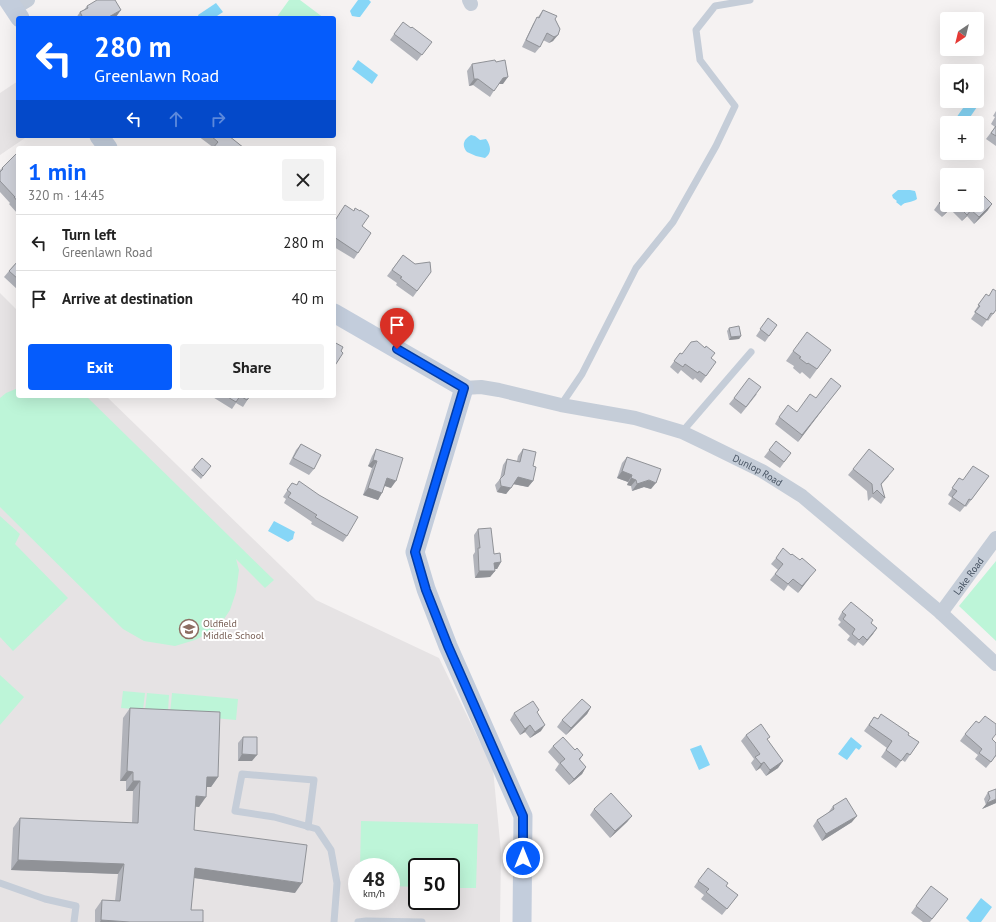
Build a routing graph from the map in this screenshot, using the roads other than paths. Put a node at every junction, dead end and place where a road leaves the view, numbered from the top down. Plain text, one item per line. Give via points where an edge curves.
1 (750, 0) edge
2 (336, 314) edge
3 (751, 352) dead end
4 (464, 388) junction
5 (561, 405) junction
6 (682, 432) junction
7 (996, 538) edge
8 (941, 613) junction
9 (996, 664) edge
10 (308, 827) junction
11 (0, 883) edge
12 (74, 922) edge
13 (334, 922) edge
14 (358, 922) edge
15 (422, 922) edge
16 (522, 922) edge

1 - 5 lane via 716,6 696,30 700,60 735,106 716,146 673,222 636,268 582,374
2 - 4 main road
3 - 6 lane
4 - 5 street, Dunlop Road via 499,390
4 - 16 main road via 415,552 426,590 448,646 523,816
5 - 6 street, Dunlop Road via 635,418
6 - 8 street, Dunlop Road via 762,471 802,496
7 - 8 street, Lake Road
8 - 9 street, Dunlop Road
10 - 10 lane via 274,817 235,811 242,774 314,780
10 - 13 lane via 317,829 331,850 337,883
11 - 12 lane via 45,899 76,906
14 - 15 lane

